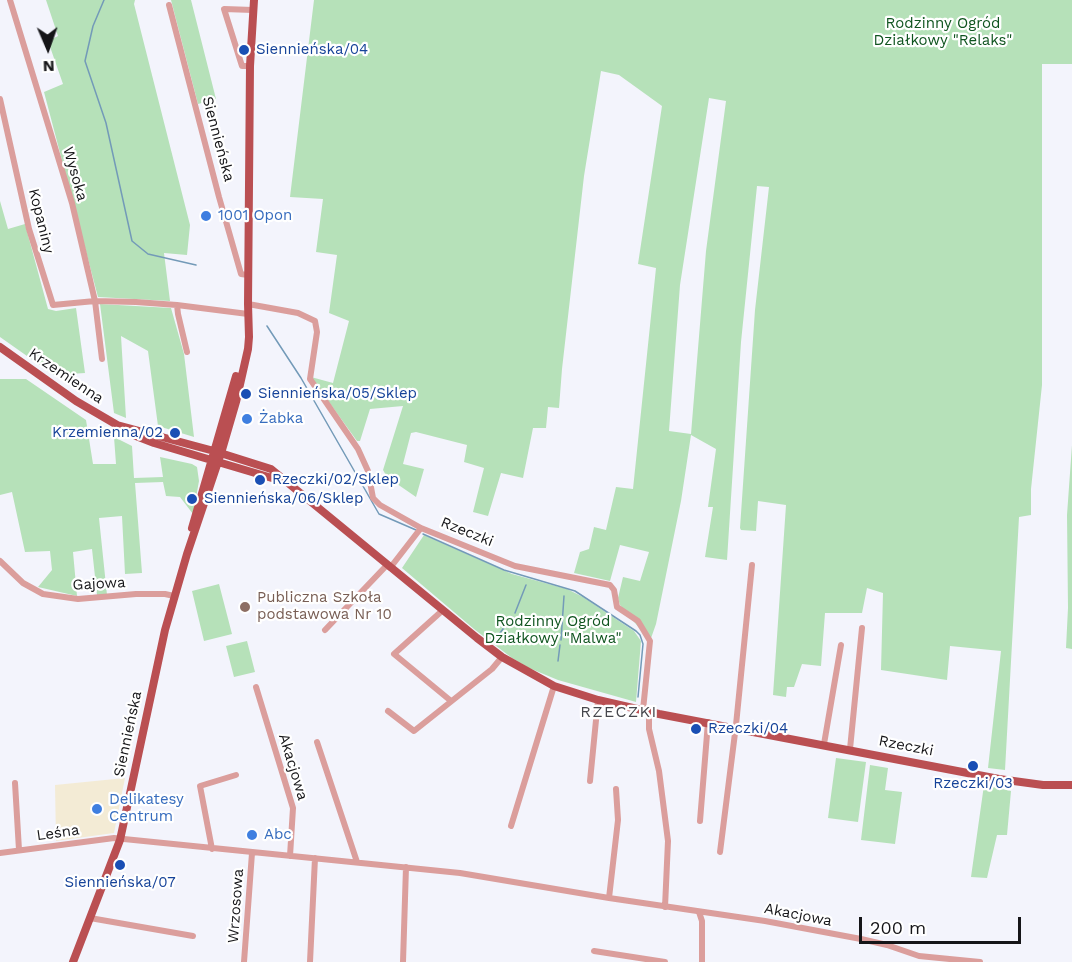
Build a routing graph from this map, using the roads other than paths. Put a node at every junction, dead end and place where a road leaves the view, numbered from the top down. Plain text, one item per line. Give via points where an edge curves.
1 (10, 0) edge
2 (254, 0) edge
3 (169, 5) dead end
4 (253, 10) junction
5 (250, 66) junction
6 (0, 99) edge
7 (248, 275) junction
8 (95, 301) junction
9 (248, 304) junction
10 (177, 305) junction
11 (248, 314) junction
12 (0, 347) edge
13 (187, 352) dead end
14 (102, 359) dead end
15 (216, 456) junction
16 (421, 528) junction
17 (0, 561) edge
18 (752, 565) dead end
19 (388, 566) junction
20 (174, 596) junction
21 (443, 610) junction
22 (862, 628) dead end
23 (326, 630) dead end
24 (841, 645) dead end
25 (502, 657) junction
26 (554, 686) junction
27 (256, 687) dead end
28 (598, 700) junction
29 (450, 701) junction
30 (388, 711) dead end
31 (646, 711) junction
32 (708, 722) junction
33 (736, 727) junction
34 (317, 742) dead end
35 (825, 744) junction
36 (850, 749) junction
37 (237, 775) dead end
38 (590, 781) dead end
39 (15, 783) dead end
40 (1072, 785) edge
41 (616, 789) dead end
42 (700, 821) dead end
43 (511, 826) dead end
44 (120, 840) junction
45 (212, 849) junction
46 (20, 850) junction
47 (720, 852) dead end
48 (0, 853) edge
49 (252, 853) junction
50 (290, 856) junction
51 (315, 858) junction
52 (357, 862) junction
53 (406, 867) junction
54 (609, 898) junction
55 (665, 907) junction
56 (699, 912) junction
57 (90, 918) junction
58 (193, 936) dead end
59 (594, 951) dead end
60 (76, 961) edge
61 (244, 962) edge
62 (310, 962) edge
63 (403, 962) edge
64 (665, 962) edge
65 (702, 962) edge
66 (980, 962) edge

1 - 8 street, Wysoka via 72,203
2 - 4 main road, Siennieńska
3 - 7 street, Siennieńska via 219,197 242,274
4 - 5 main road, Siennieńska
4 - 5 street via 224,9 242,66
5 - 7 main road, Siennieńska
6 - 8 street, Kopaniny via 50,302 59,306
7 - 9 main road, Siennieńska
8 - 10 street
8 - 14 street, Wysoka
9 - 11 main road, Siennieńska
9 - 16 street, Rzeczki via 298,312 315,321 310,379 358,449 368,471 373,498
10 - 11 street
10 - 13 street
11 - 15 main road, Siennieńska via 248,349 236,402
12 - 15 main road, Krzemienna via 117,425 154,443
15 - 19 main road, Rzeczki via 288,484
15 - 20 main road, Siennieńska
16 - 19 street, Rzeczki
16 - 31 street, Rzeczki via 515,566 610,585 617,607 638,621 650,641
17 - 20 street, Gajowa via 23,583 43,594 68,599 136,594
18 - 33 street
19 - 21 main road, Rzeczki
19 - 23 street, Rzeczki
20 - 44 main road, Siennieńska
21 - 25 main road, Rzeczki
21 - 29 street via 394,654
22 - 36 street
24 - 35 street
25 - 26 main road, Rzeczki
25 - 29 street
26 - 28 main road, Rzeczki
26 - 43 street
27 - 50 street, Akacjowa via 293,808
28 - 31 main road, Rzeczki
28 - 38 street
29 - 30 street via 414,731
31 - 32 main road, Rzeczki
31 - 55 street, Rzeczki via 668,841
32 - 33 main road, Rzeczki
32 - 42 street
33 - 35 main road, Rzeczki
33 - 47 street
34 - 52 street, Akacjowa
35 - 36 main road, Rzeczki
36 - 40 main road, Rzeczki via 1027,783
37 - 45 street via 200,786
39 - 46 street
41 - 54 street via 618,820
44 - 45 street, Akacjowa
44 - 46 street, Leśna
44 - 57 main road, Siennieńska
45 - 49 street, Akacjowa
46 - 48 street, Leśna
49 - 50 street, Akacjowa
49 - 61 street, Wrzosowa
50 - 51 street, Akacjowa
51 - 52 street, Akacjowa
51 - 62 street
52 - 53 street, Akacjowa
53 - 54 street, Akacjowa via 479,875
53 - 63 street
54 - 55 street, Akacjowa
55 - 56 street, Akacjowa
56 - 65 street
56 - 66 street, Akacjowa via 861,939 919,956
57 - 58 street
57 - 60 main road, Siennieńska
59 - 64 street

